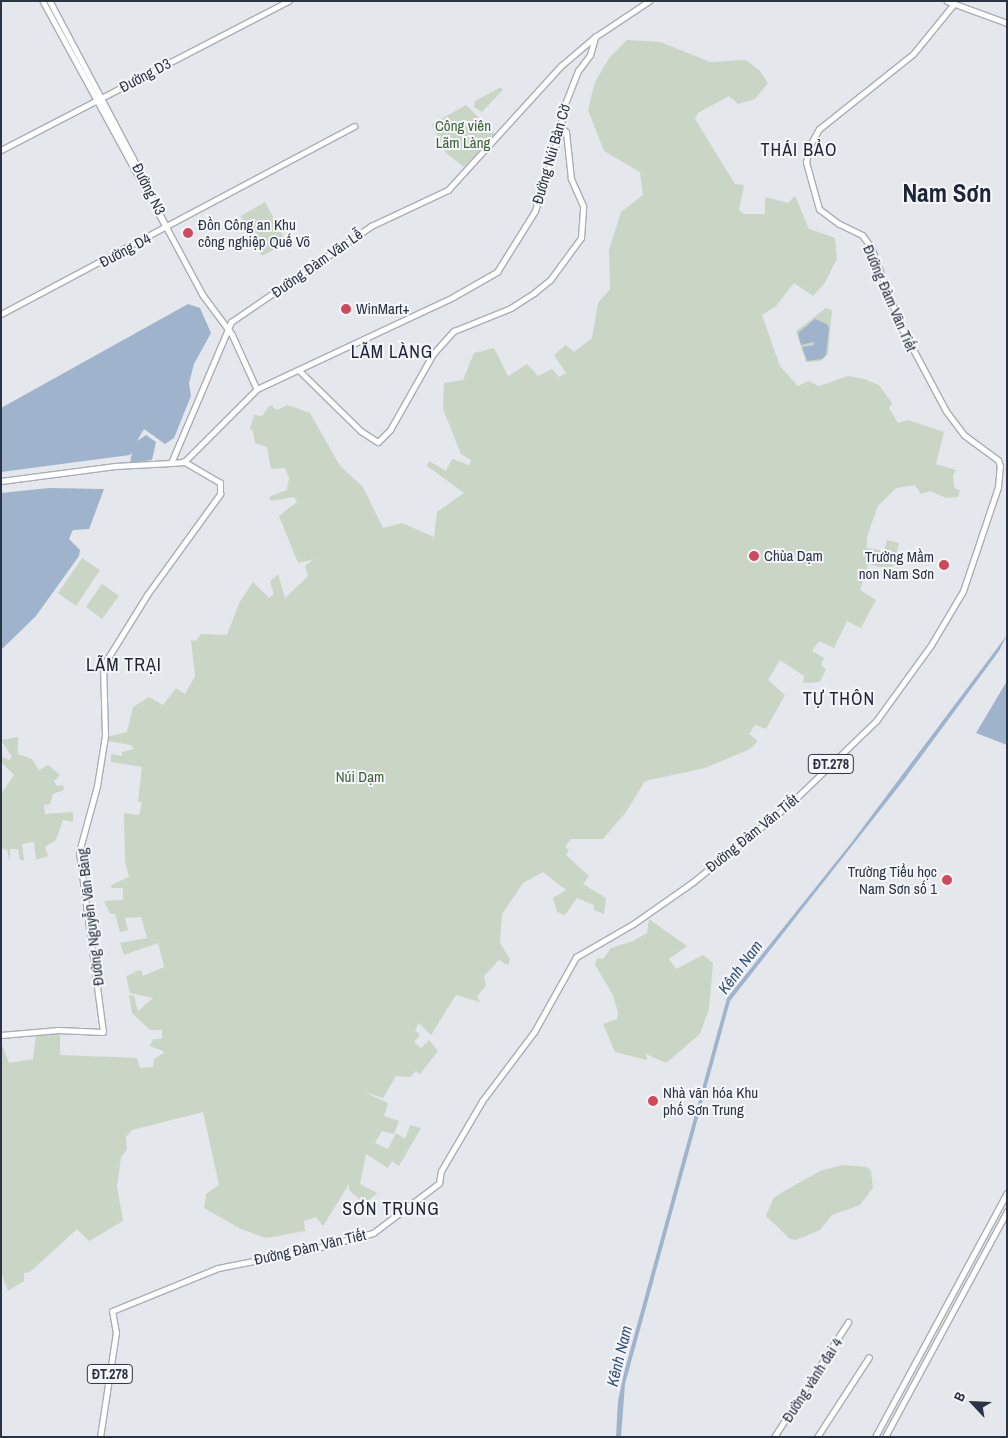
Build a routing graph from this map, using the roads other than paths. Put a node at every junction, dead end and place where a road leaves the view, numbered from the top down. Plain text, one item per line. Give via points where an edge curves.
1 (44, 1) edge
2 (50, 1) edge
3 (289, 1) edge
4 (649, 1) edge
5 (947, 1) edge
6 (954, 5) junction
7 (1007, 24) edge
8 (64, 27) junction
9 (58, 30) junction
10 (595, 37) junction
11 (102, 98) junction
12 (96, 101) junction
13 (354, 126) dead end
14 (560, 127) junction
15 (1, 150) edge
16 (166, 228) junction
17 (1, 314) edge
18 (228, 328) junction
19 (299, 370) junction
20 (257, 389) junction
21 (171, 462) junction
22 (184, 462) junction
23 (1, 480) edge
24 (1, 1035) edge
25 (1007, 1193) edge
26 (1007, 1211) edge
27 (848, 1322) dead end
28 (868, 1357) dead end
29 (100, 1437) edge
30 (774, 1437) edge
31 (817, 1437) edge
32 (875, 1437) edge
33 (884, 1437) edge

1 - 9 street, Đường N3
2 - 8 street, Đường N3
3 - 11 street, Đường D3
4 - 10 street, Đường Đàm Văn Lễ
5 - 6 street
6 - 7 street
6 - 29 main road, Đường Đàm Văn Tiết / ĐT.278 via 913,54 819,129 810,145 806,162 820,209 839,224 862,235 871,247 900,325 946,411 964,435 998,460 1000,466 998,487 963,591 931,645 876,721 791,803 693,882 633,924 576,957 534,1032 482,1101 442,1171 439,1183 373,1233 310,1250 218,1268 112,1311 116,1333
8 - 9 street
8 - 11 street, Đường N3
9 - 12 street, Đường N3
10 - 14 street, Đường Núi Bàn Cờ via 590,55 578,71 566,100
10 - 18 street, Đường Đàm Văn Lễ via 561,66 448,190 371,226 232,322
11 - 12 street, Đường D3
11 - 16 street, Đường N3
12 - 15 street, Đường D3
12 - 16 street, Đường N3 via 158,219
13 - 16 street, Đường D4
14 - 19 street, Đường Núi Bàn Cờ via 535,211 497,272 454,297
14 - 19 street via 566,132 574,190 583,206 580,238 550,280 534,293 511,308 454,331 434,354 390,430 378,442 361,431
16 - 17 street, Đường D4
16 - 18 street via 203,295
18 - 20 street
18 - 21 street, Đường Đàm Văn Lễ
19 - 20 street, Đường Núi Bàn Cờ
20 - 22 street, Đường Núi Bàn Cờ
21 - 22 street
21 - 23 street
22 - 24 street, Đường Nguyễn Văn Bảng via 220,483 220,494 147,595 103,666 105,736 97,786 79,852 102,1032 58,1030
25 - 32 street
26 - 33 street
27 - 30 main road, Đường vành đai 4
28 - 31 main road

